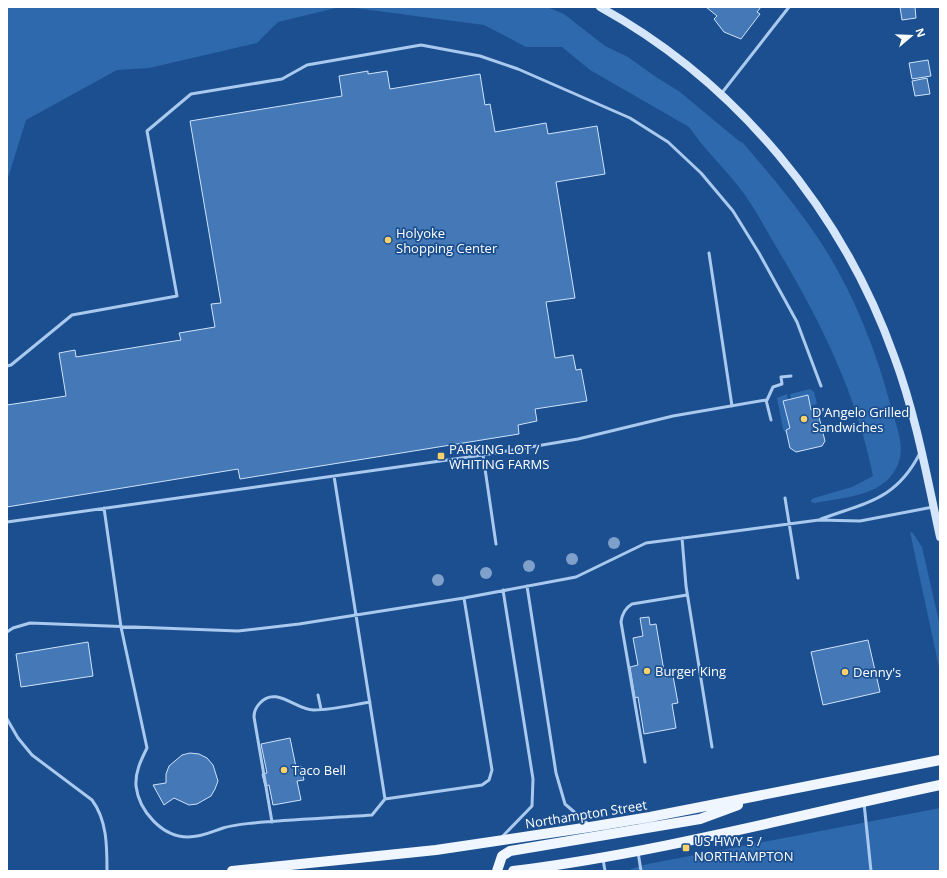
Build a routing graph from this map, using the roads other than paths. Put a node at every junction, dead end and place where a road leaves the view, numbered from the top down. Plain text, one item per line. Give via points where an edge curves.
1 (600, 7) edge
2 (789, 7) edge
3 (721, 94) junction
4 (709, 253) dead end
5 (7, 366) edge
6 (791, 376) dead end
7 (821, 386) dead end
8 (767, 400) junction
9 (732, 406) junction
10 (771, 420) dead end
11 (922, 451) junction
12 (483, 455) junction
13 (334, 476) junction
14 (785, 498) dead end
15 (934, 507) junction
16 (104, 508) junction
17 (819, 520) junction
18 (7, 522) edge
19 (789, 524) junction
20 (940, 537) edge
21 (682, 538) junction
22 (496, 544) dead end
23 (798, 578) dead end
24 (527, 586) junction
25 (503, 590) junction
26 (687, 595) junction
27 (464, 598) junction
28 (356, 615) junction
29 (120, 627) junction
30 (7, 632) edge
31 (318, 695) dead end
32 (370, 702) junction
33 (321, 709) junction
34 (7, 719) edge
35 (712, 747) dead end
36 (940, 760) edge
37 (645, 762) dead end
38 (940, 785) edge
39 (764, 795) junction
40 (385, 799) junction
41 (864, 801) junction
42 (272, 822) junction
43 (590, 827) junction
44 (498, 840) junction
45 (638, 850) junction
46 (603, 856) junction
47 (107, 871) edge
48 (232, 871) edge
49 (497, 871) edge
50 (513, 871) edge
51 (604, 871) edge
52 (640, 871) edge
53 (871, 871) edge

1 - 3 main road via 656,42
2 - 3 lane
3 - 11 main road via 759,132 798,179 848,254 892,350
4 - 9 lane
5 - 7 lane via 72,315 177,296 147,131 191,94 282,78 307,65 421,45 480,56 518,69 630,118 668,142 701,173 733,210 797,322
6 - 8 lane via 781,377 782,384 773,387
8 - 9 lane
8 - 10 lane
9 - 12 lane via 673,416 578,439
11 - 15 main road
11 - 17 lane via 914,466 889,493
12 - 13 lane
12 - 22 lane
13 - 16 lane
13 - 28 lane
14 - 19 lane
15 - 17 lane via 860,522
15 - 20 main road
16 - 18 lane
16 - 29 lane
17 - 19 lane
19 - 21 lane
19 - 23 lane
21 - 24 lane via 646,543 576,577
21 - 26 lane
24 - 25 lane
24 - 43 lane via 556,773 565,804
25 - 27 lane
25 - 44 lane via 533,779 532,806
26 - 35 lane
26 - 37 lane via 632,604 627,607 622,617
27 - 28 lane
27 - 40 lane via 492,770 489,780 482,786
28 - 29 lane via 238,631
28 - 32 lane
29 - 30 lane via 30,624 18,626
29 - 42 lane via 147,748 138,766 136,785 141,804 152,820 168,832 187,837 206,836 224,828
31 - 33 lane
32 - 33 lane
32 - 40 lane
33 - 42 lane via 310,710 274,697 262,701 254,711
34 - 47 lane via 32,755 92,800 99,810 105,831
36 - 39 main road, Northampton Street
38 - 41 main road
39 - 43 main road, Northampton Street
39 - 49 main road via 700,819 510,851 502,856
40 - 42 lane via 372,815
41 - 45 main road
41 - 53 lane
43 - 44 main road, Northampton Street
44 - 48 main road, Northampton Street via 421,852
45 - 46 main road
45 - 52 lane
46 - 50 main road
46 - 51 lane

